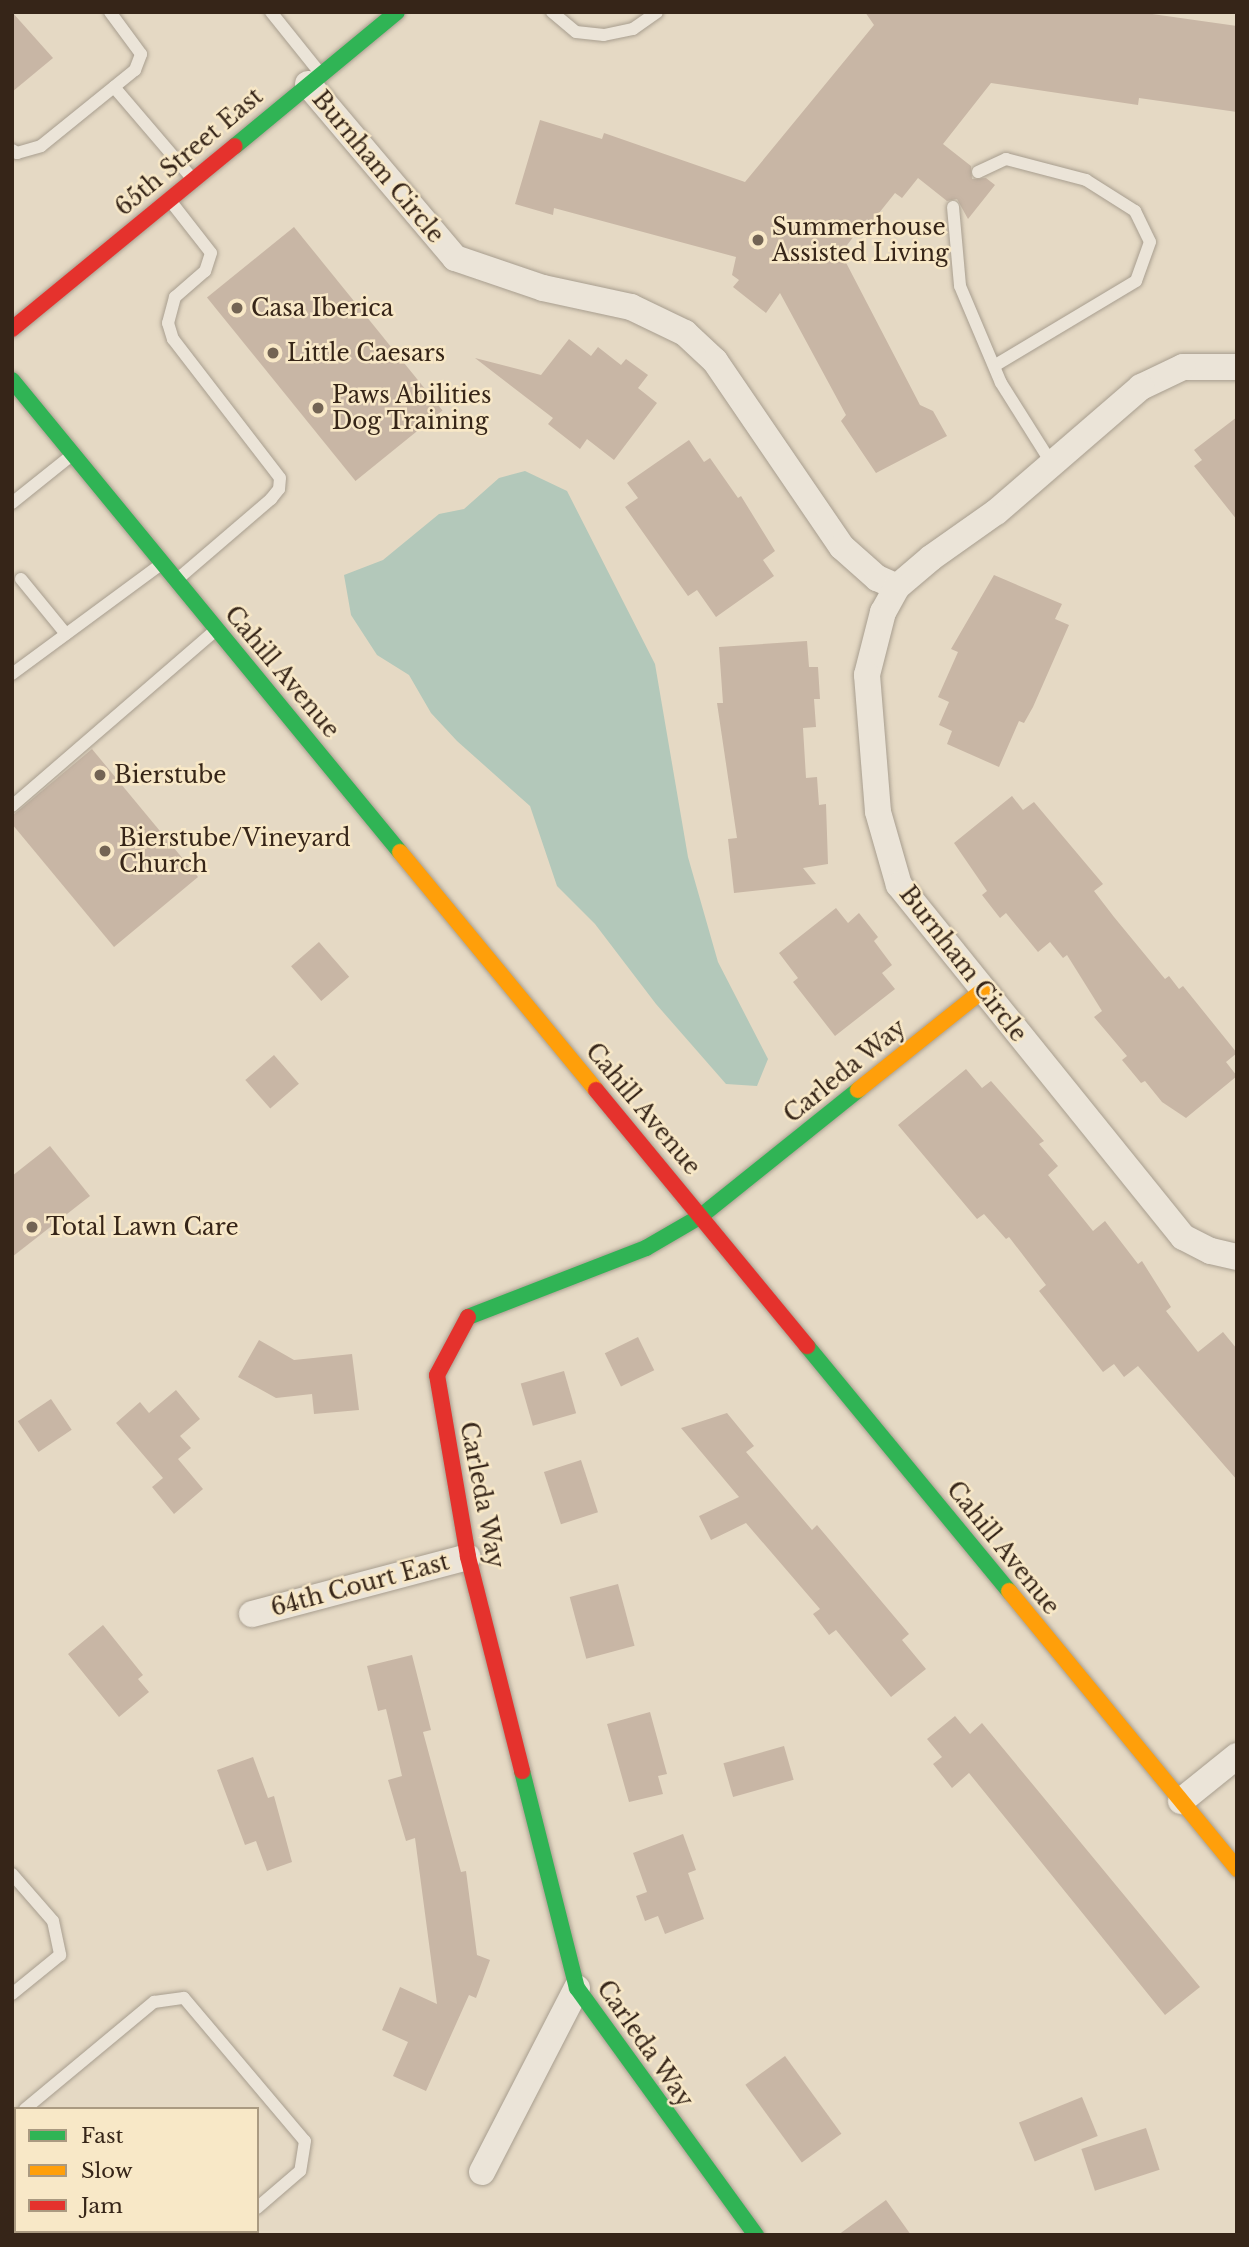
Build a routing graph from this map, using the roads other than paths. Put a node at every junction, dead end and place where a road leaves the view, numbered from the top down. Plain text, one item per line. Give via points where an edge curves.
1 (110, 12) edge
2 (271, 12) edge
3 (397, 12) edge
4 (552, 12) edge
5 (657, 12) edge
6 (314, 78) junction
7 (114, 87) junction
8 (12, 150) edge
9 (978, 172) dead end
10 (193, 179) junction
11 (169, 199) junction
12 (953, 207) dead end
13 (12, 329) edge
14 (994, 366) junction
15 (1237, 367) edge
16 (12, 380) edge
17 (74, 454) junction
18 (1052, 465) junction
19 (12, 503) edge
20 (163, 562) junction
21 (21, 579) dead end
22 (177, 580) junction
23 (897, 587) junction
24 (218, 629) junction
25 (66, 634) junction
26 (12, 674) edge
27 (12, 806) edge
28 (982, 991) junction
29 (701, 1216) junction
30 (1237, 1257) edge
31 (468, 1557) junction
32 (251, 1614) dead end
33 (1237, 1756) edge
34 (1181, 1801) junction
35 (1237, 1869) edge
36 (12, 1874) edge
37 (577, 1988) junction
38 (12, 1994) edge
39 (27, 2107) edge
40 (482, 2172) dead end
41 (259, 2206) edge
42 (756, 2235) edge

1 - 7 lane via 141,54 135,70
2 - 6 lane
3 - 6 street, 65th Street East
4 - 5 lane via 576,32 604,35 633,29
6 - 10 street, 65th Street East
6 - 23 street, Burnham Circle via 455,258 543,288 631,307 685,333 715,361 842,547 877,578
7 - 8 lane via 41,146 17,153
7 - 10 lane
9 - 14 lane via 1006,159 1086,180 1135,211 1150,242 1136,281
10 - 11 street, 65th Street East
11 - 13 street, 65th Street East
11 - 22 lane via 211,253 205,271 175,297 168,323 173,340 280,478 271,499
12 - 14 lane via 960,286
14 - 18 lane
15 - 18 street, Burnham Circle via 1183,367 1141,387
16 - 17 street, Cahill Avenue
17 - 19 lane
17 - 20 street, Cahill Avenue
18 - 23 street, Burnham Circle
20 - 22 street, Cahill Avenue
20 - 25 lane
21 - 25 lane
22 - 24 street, Cahill Avenue
23 - 28 street, Burnham Circle via 883,612 867,675 878,812 899,885
24 - 27 lane
24 - 29 street, Cahill Avenue
25 - 26 lane
28 - 29 street, Carleda Way
28 - 30 street, Burnham Circle via 1183,1237
29 - 31 street, Carleda Way via 646,1248 470,1314 436,1375
29 - 34 street, Cahill Avenue
31 - 32 street, 64th Court East
31 - 37 street, Carleda Way
33 - 34 street
34 - 35 street, Cahill Avenue
36 - 38 lane via 52,1922 60,1955
37 - 40 street
37 - 42 street, Carleda Way
39 - 41 lane via 154,2002 184,1998 305,2141 300,2171

